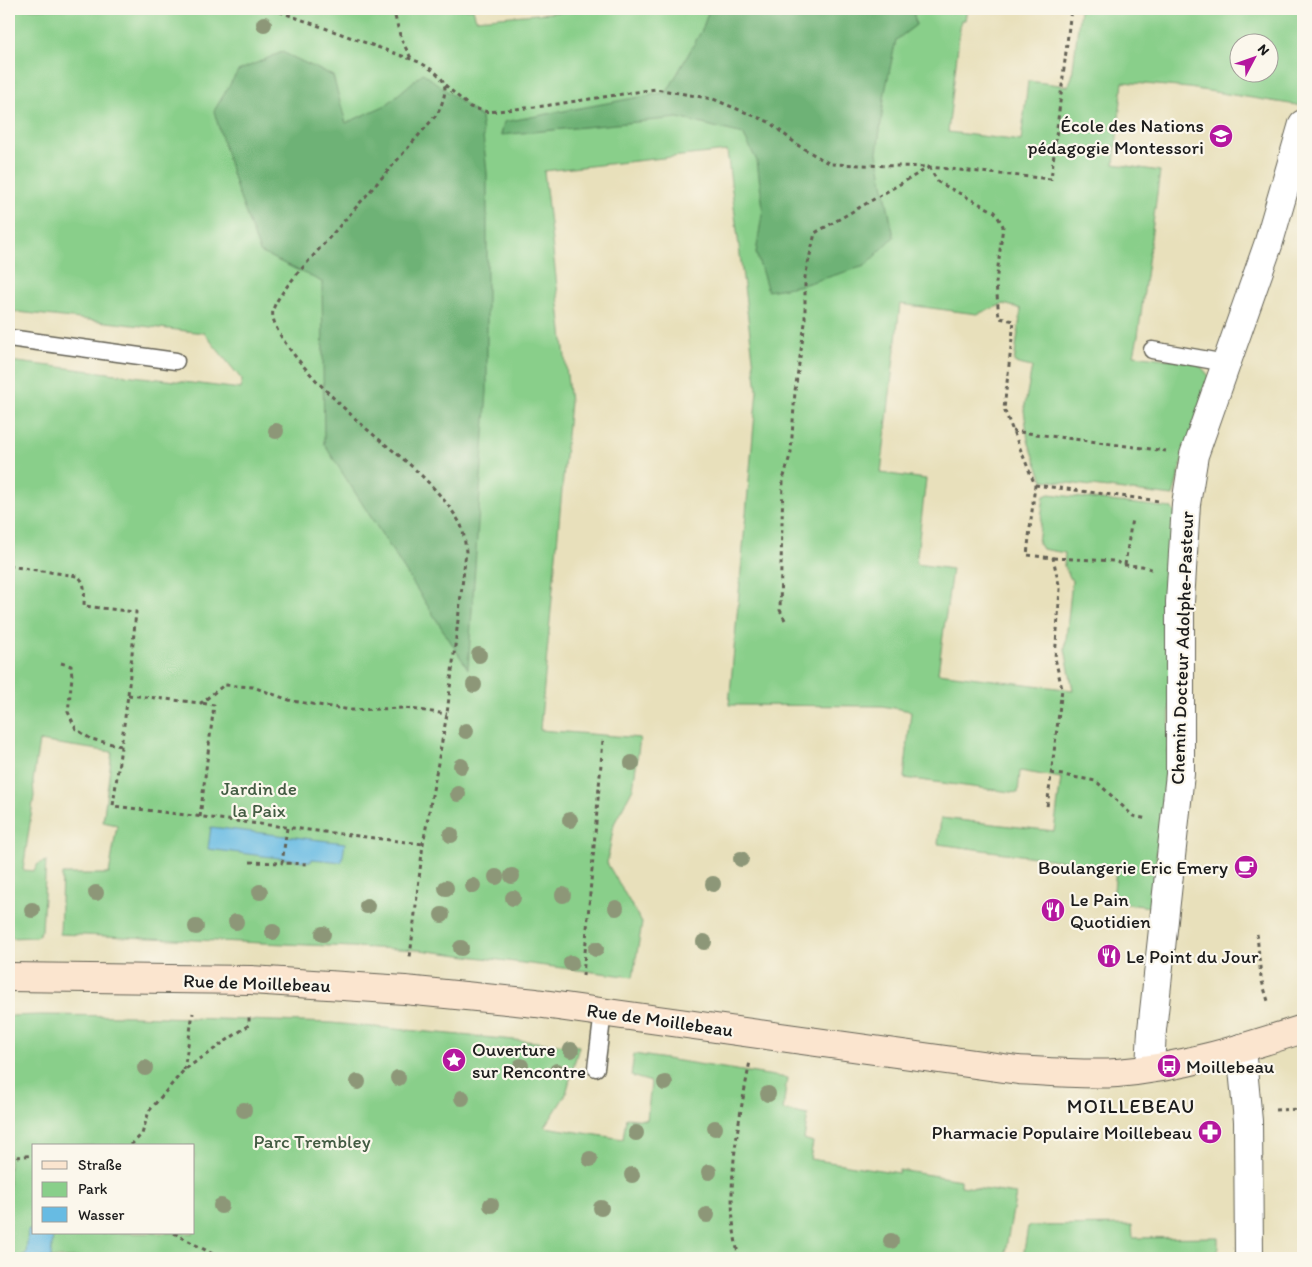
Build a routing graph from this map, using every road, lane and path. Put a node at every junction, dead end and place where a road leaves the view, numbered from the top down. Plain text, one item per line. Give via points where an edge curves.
1 (272, 9) edge
2 (394, 9) edge
3 (1071, 9) edge
4 (412, 59) junction
5 (445, 85) junction
6 (1303, 124) edge
7 (929, 167) junction
8 (9, 338) edge
9 (1152, 350) dead end
10 (176, 361) dead end
11 (1226, 363) junction
12 (1012, 430) junction
13 (1194, 455) junction
14 (1035, 485) junction
15 (1186, 504) junction
16 (1132, 518) dead end
17 (1053, 558) junction
18 (1125, 565) junction
19 (9, 566) edge
20 (1182, 568) junction
21 (785, 620) dead end
22 (61, 662) dead end
23 (128, 695) junction
24 (201, 703) junction
25 (447, 714) junction
26 (603, 740) dead end
27 (121, 746) junction
28 (1051, 773) junction
29 (1047, 806) dead end
30 (200, 817) junction
31 (1174, 824) junction
32 (287, 828) junction
33 (423, 844) junction
34 (250, 862) dead end
35 (282, 862) junction
36 (309, 864) dead end
37 (1257, 934) dead end
38 (410, 957) dead end
39 (583, 976) dead end
40 (9, 977) edge
41 (1268, 1001) dead end
42 (603, 1012) junction
43 (193, 1013) dead end
44 (249, 1014) dead end
45 (1303, 1029) edge
46 (1241, 1048) junction
47 (749, 1067) dead end
48 (596, 1068) dead end
49 (1150, 1068) junction
50 (184, 1070) junction
51 (1303, 1109) edge
52 (1274, 1110) dead end
53 (131, 1144) edge
54 (32, 1155) edge
55 (9, 1158) edge
56 (176, 1234) edge
57 (220, 1258) edge
58 (739, 1258) edge
59 (1250, 1258) edge

1 - 4 path
2 - 4 path via 401,39
3 - 7 path via 1051,179
4 - 5 path via 439,74
5 - 7 path via 470,107 488,112 656,89 713,99 769,122 799,146 830,164
5 - 25 path via 444,100 438,113 304,267 273,311 281,337 299,360 360,423 423,476 461,525 466,552
6 - 11 street, Chemin Docteur Adolphe-Pasteur via 1268,245
7 - 12 path via 938,182 995,212 1003,226 996,283 999,318 1014,321 1004,409
7 - 21 path via 814,233 805,277 805,323 795,391 792,452 783,480 780,610
8 - 10 lane
9 - 11 lane
11 - 13 street, Chemin Docteur Adolphe-Pasteur
12 - 13 path
12 - 14 path
13 - 15 street, Chemin Docteur Adolphe-Pasteur
14 - 15 path
14 - 17 path via 1027,555
15 - 20 street, Chemin Docteur Adolphe-Pasteur
16 - 18 path
17 - 18 path via 1114,561
17 - 28 path via 1060,589 1055,658 1062,689
18 - 20 path via 1155,570
19 - 23 path via 77,576 84,585 84,606 136,612
20 - 31 street, Chemin Docteur Adolphe-Pasteur via 1180,774
22 - 27 path via 71,666 68,712 76,730 91,739
23 - 24 path
23 - 27 path
24 - 25 path via 224,685 253,687 292,701 351,710 404,708
24 - 30 path via 214,705
25 - 33 path
26 - 39 path
27 - 30 path via 113,806
28 - 29 path
28 - 31 path via 1096,781 1133,816
30 - 32 path
31 - 49 street, Chemin Docteur Adolphe-Pasteur
32 - 33 path
32 - 35 path
33 - 38 path
34 - 35 path
35 - 36 path
37 - 41 path via 1261,978
40 - 42 street, Rue de Moillebeau via 271,982 405,990
42 - 48 lane
42 - 49 street, Rue de Moillebeau via 1018,1070 1116,1073
43 - 50 path
44 - 50 path via 249,1025
45 - 46 street, Rue de Moillebeau
46 - 49 street, Rue de Moillebeau
46 - 59 street via 1248,1121
47 - 58 path via 732,1183 733,1223
50 - 53 path via 149,1111 142,1134
51 - 52 path
54 - 55 path
56 - 57 path

